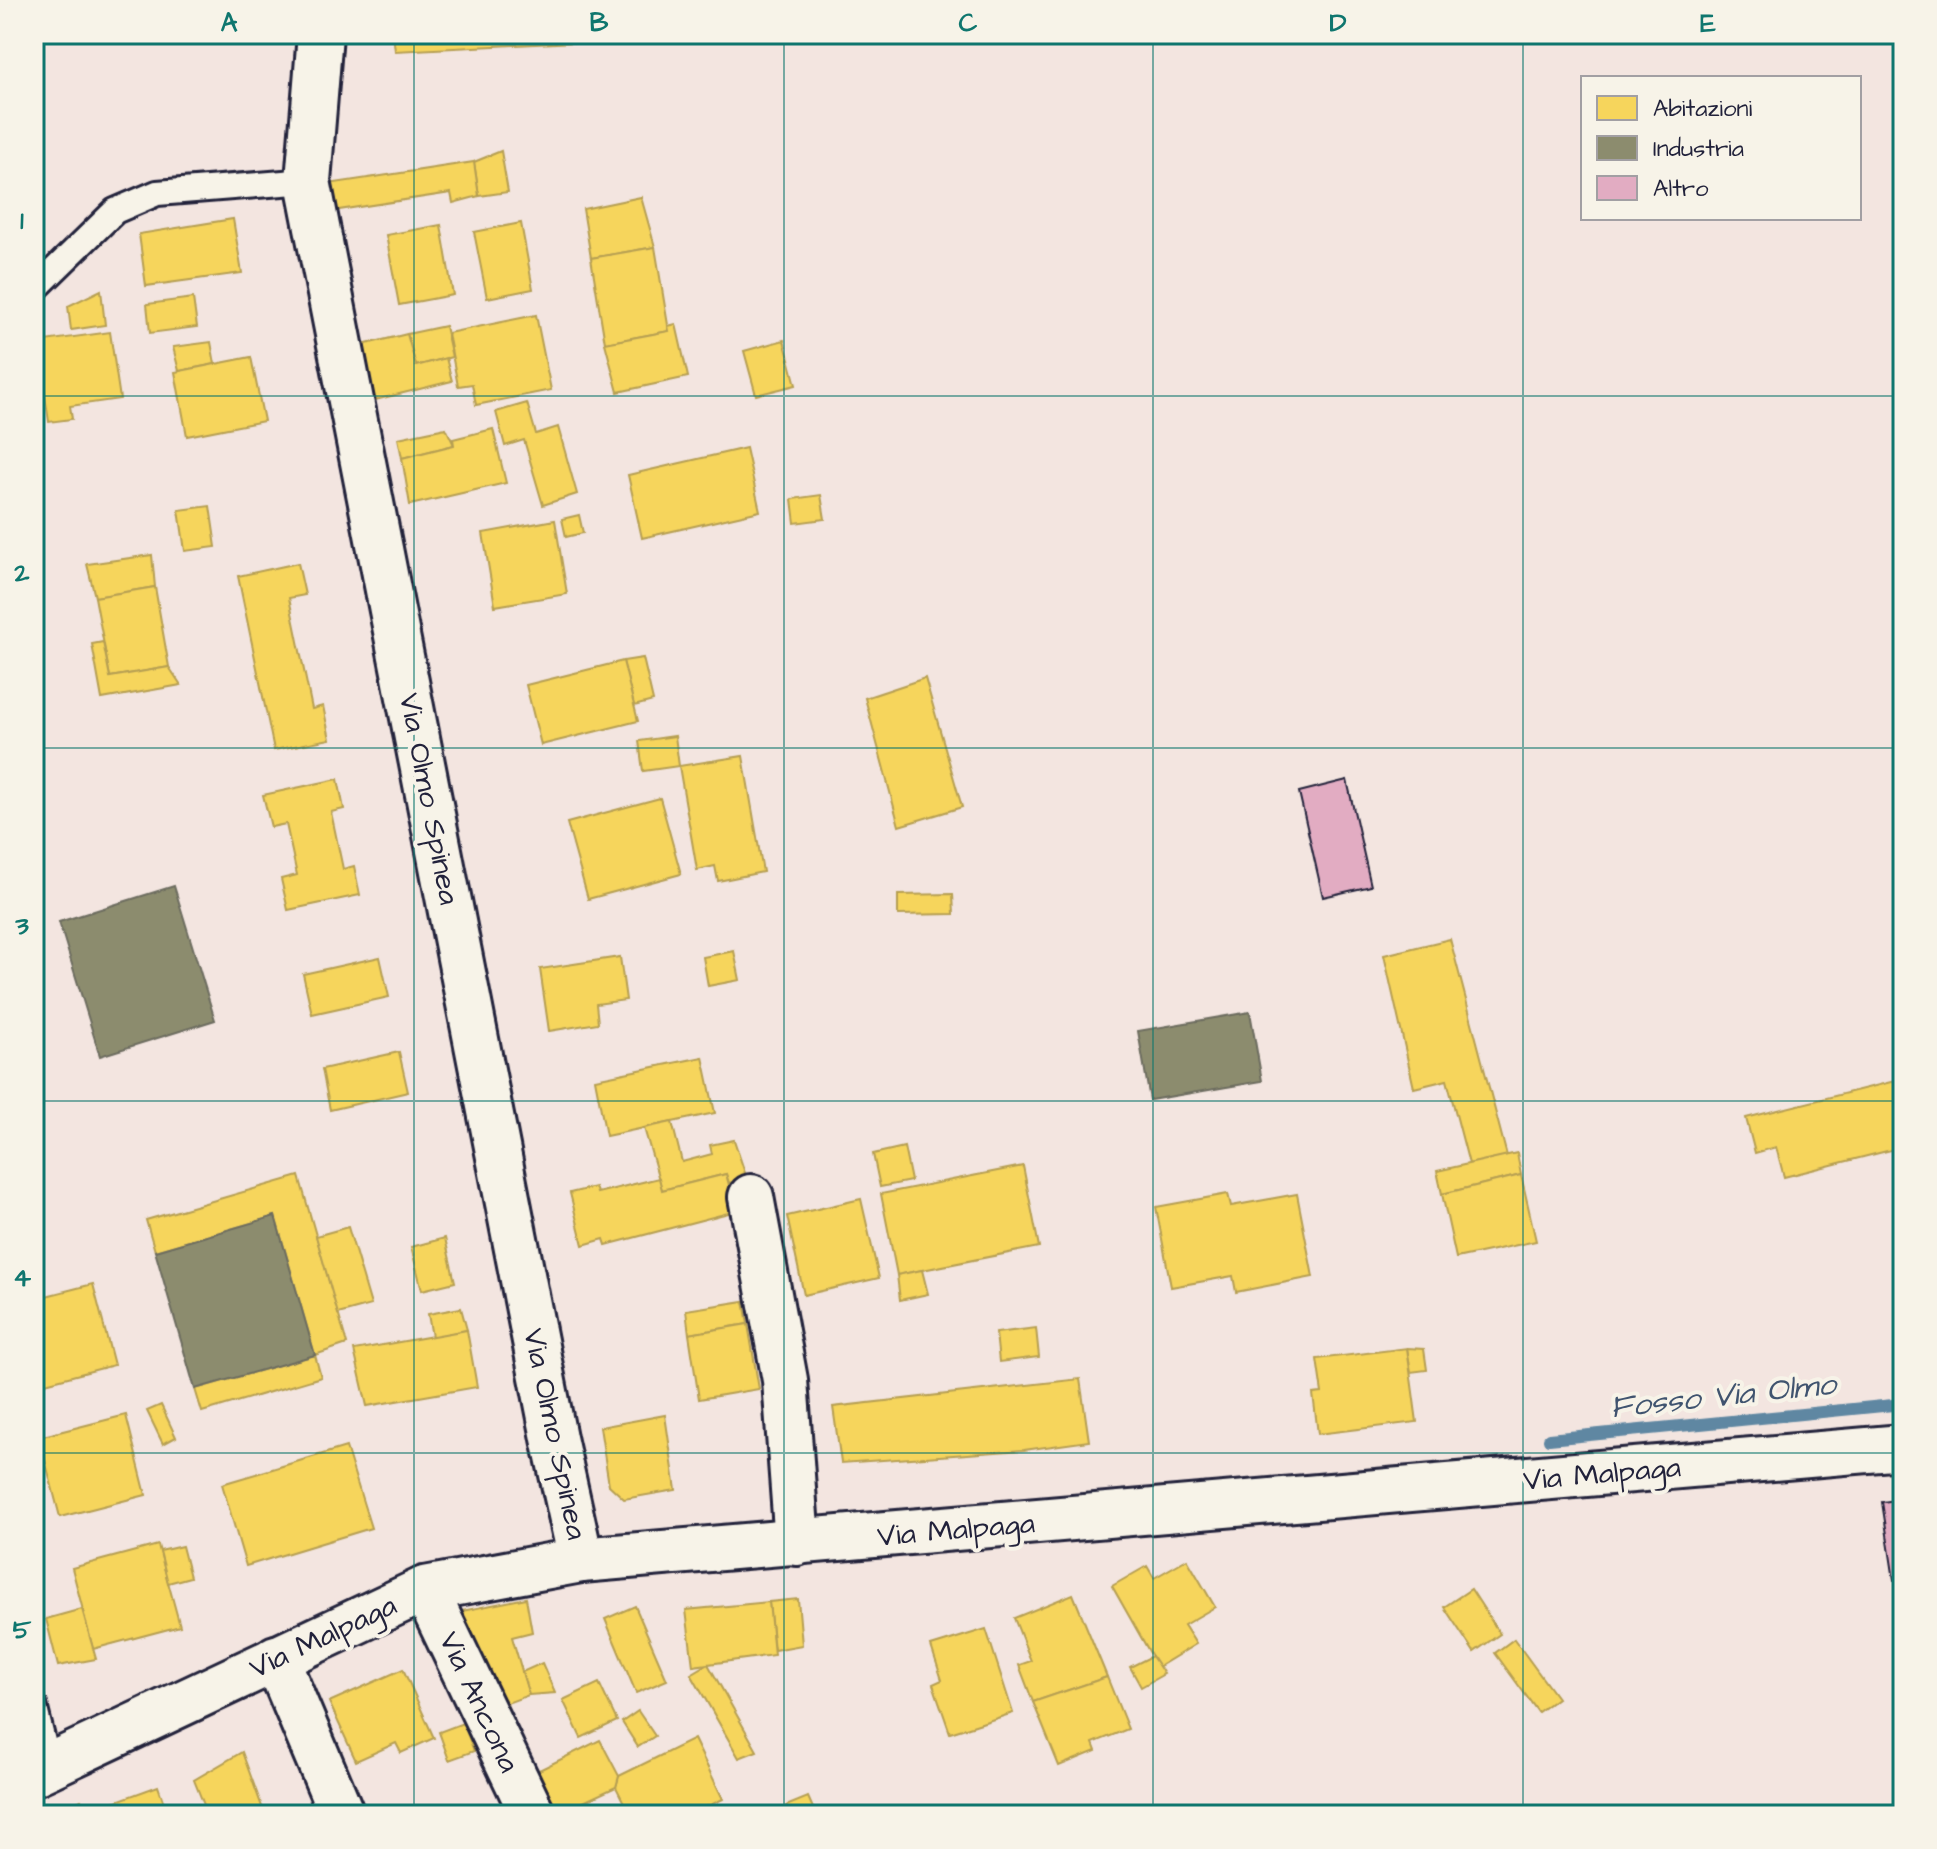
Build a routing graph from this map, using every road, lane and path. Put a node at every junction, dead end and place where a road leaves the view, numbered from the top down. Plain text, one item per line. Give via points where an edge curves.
1 (320, 34) edge
2 (308, 181) junction
3 (34, 290) edge
4 (751, 1197) dead end
5 (1903, 1447) edge
6 (797, 1543) junction
7 (581, 1560) junction
8 (425, 1589) junction
9 (276, 1658) junction
10 (34, 1705) edge
11 (42, 1770) edge
12 (342, 1815) edge
13 (533, 1815) edge

1 - 2 street, Via Olmo Spinea
2 - 3 lane via 157,193 115,211
2 - 7 street, Via Olmo Spinea
4 - 6 street via 785,1380
5 - 6 street, Via Malpaga
6 - 7 street, Via Malpaga
7 - 8 street, Via Malpaga
8 - 9 street, Via Malpaga
8 - 13 street, Via Ancona
9 - 11 street, Via Malpaga
9 - 12 street
10 - 11 lane, Via Malpaga

